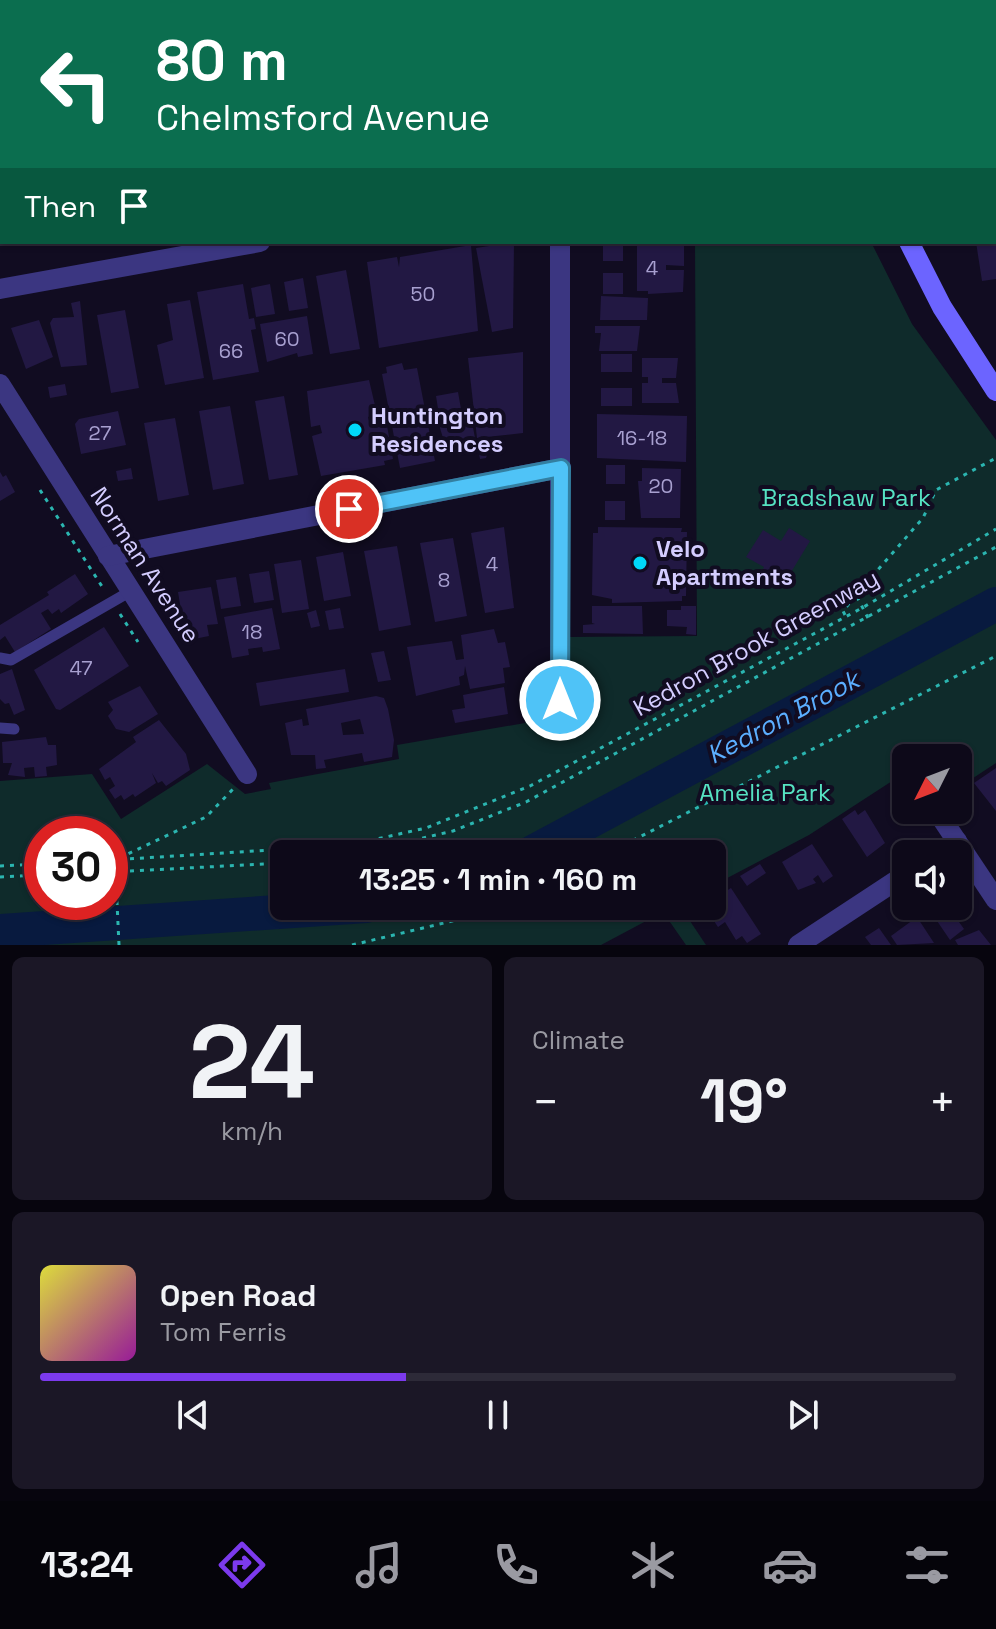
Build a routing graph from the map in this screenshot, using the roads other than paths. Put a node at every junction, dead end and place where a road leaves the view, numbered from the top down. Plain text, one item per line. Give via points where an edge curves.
1 (249, 244) edge
2 (560, 244) edge
3 (910, 244) edge
4 (0, 289) edge
5 (0, 384) edge
6 (996, 391) edge
7 (561, 468) junction
8 (108, 556) junction
9 (131, 591) junction
10 (0, 658) edge
11 (560, 700) dead end
12 (0, 728) edge
13 (14, 729) dead end
14 (236, 781) road end
15 (972, 864) edge
16 (892, 883) edge
17 (996, 900) edge
18 (798, 945) edge

1 - 4 street
2 - 7 street
3 - 6 street via 942,307
5 - 8 street, Norman Avenue
7 - 8 street
7 - 11 street
8 - 9 street, Norman Avenue
9 - 10 lane via 11,660
9 - 14 street, Norman Avenue
12 - 13 lane
15 - 17 street
16 - 18 street

